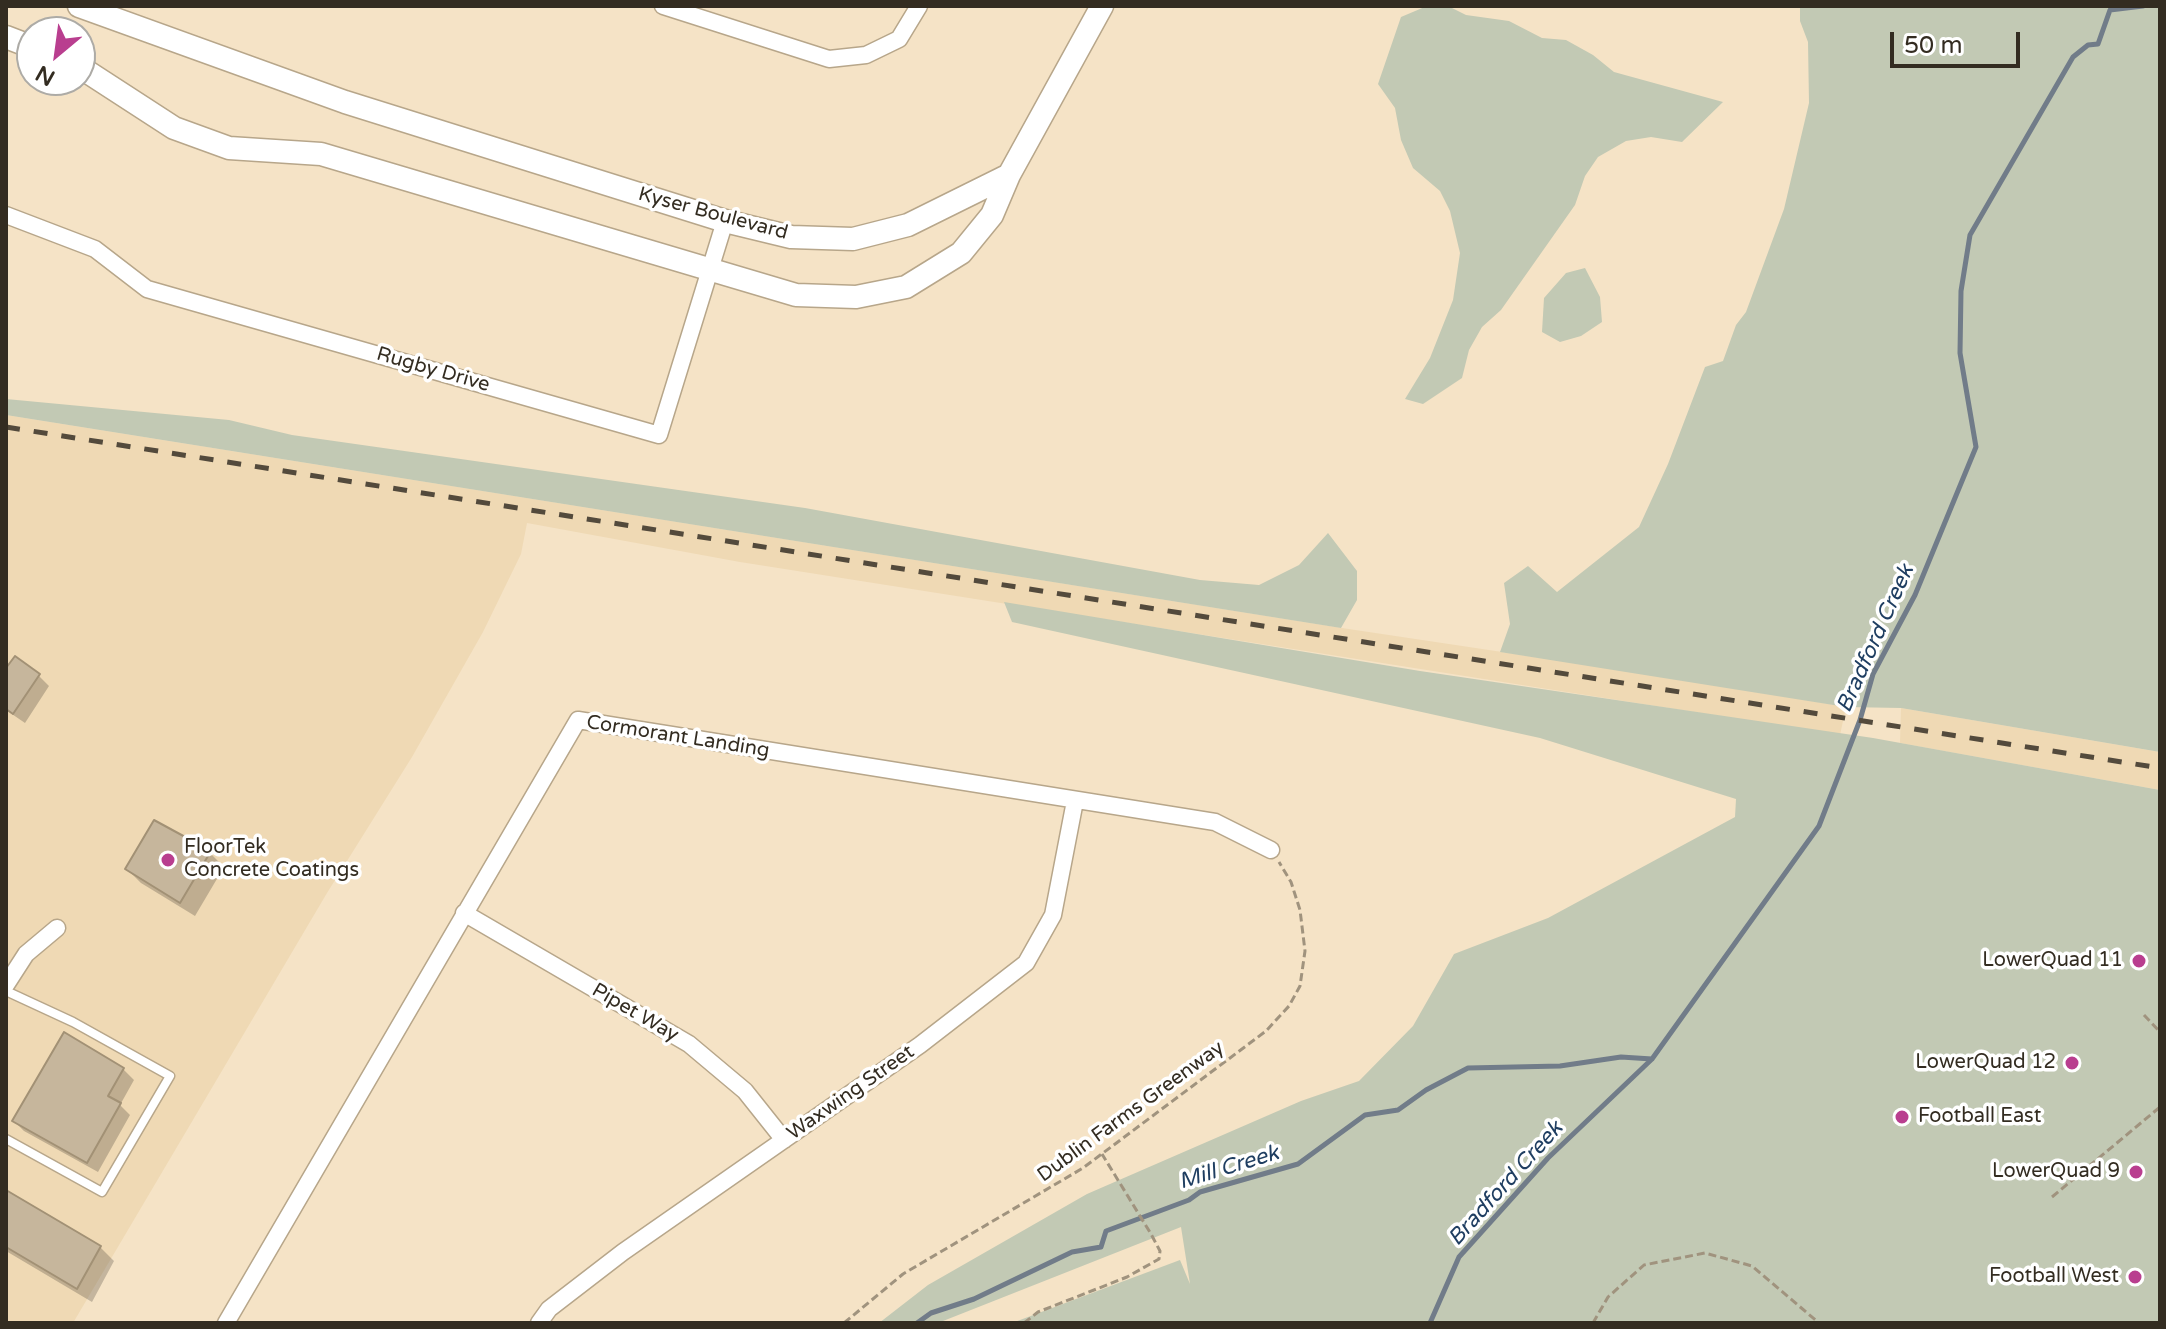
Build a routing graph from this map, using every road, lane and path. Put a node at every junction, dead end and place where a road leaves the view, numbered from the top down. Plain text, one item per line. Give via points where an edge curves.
1 (79, 6) edge
2 (663, 6) edge
3 (919, 6) edge
4 (1096, 8) edge
5 (96, 77) edge
6 (1009, 175) junction
7 (6, 215) edge
8 (725, 221) junction
9 (708, 269) junction
10 (1075, 801) junction
11 (1271, 850) joint
12 (464, 913) junction
13 (57, 928) dead end
14 (6, 988) edge
15 (2144, 1015) dead end
16 (2160, 1032) edge
17 (2160, 1107) edge
18 (6, 1139) edge
19 (784, 1140) junction
20 (1102, 1154) junction
21 (2052, 1197) dead end
22 (226, 1323) edge
23 (539, 1323) edge
24 (844, 1323) edge
25 (1024, 1323) edge
26 (1593, 1323) edge
27 (1819, 1323) edge

1 - 8 street, Kyser Boulevard via 345,102
2 - 3 street via 829,59 866,55 899,39
4 - 6 street
5 - 9 street via 174,128 229,148 321,154
6 - 8 street, Kyser Boulevard via 908,225 853,239 791,237
6 - 9 street via 992,215 961,253 906,287 856,297 796,295
7 - 9 street, Rugby Drive via 95,249 147,289 659,435
8 - 9 street, Rugby Drive
10 - 11 street, Cormorant Landing via 1215,822
10 - 12 street, Cormorant Landing via 578,720
10 - 19 street, Waxwing Street via 1053,915 1026,963
11 - 20 path, Dublin Farms Greenway via 1291,882 1300,910 1305,951 1300,986 1266,1031
12 - 19 street, Pipet Way via 689,1044 745,1091
12 - 22 street, Cormorant Landing
13 - 14 street via 26,954
14 - 18 lane via 170,1076 102,1192
15 - 16 path
17 - 21 path
19 - 23 street, Waxwing Street via 623,1252 549,1309
20 - 24 path, Dublin Farms Greenway via 903,1274
20 - 25 path via 1151,1234 1159,1259
26 - 27 path via 1608,1297 1644,1265 1705,1253 1752,1266

